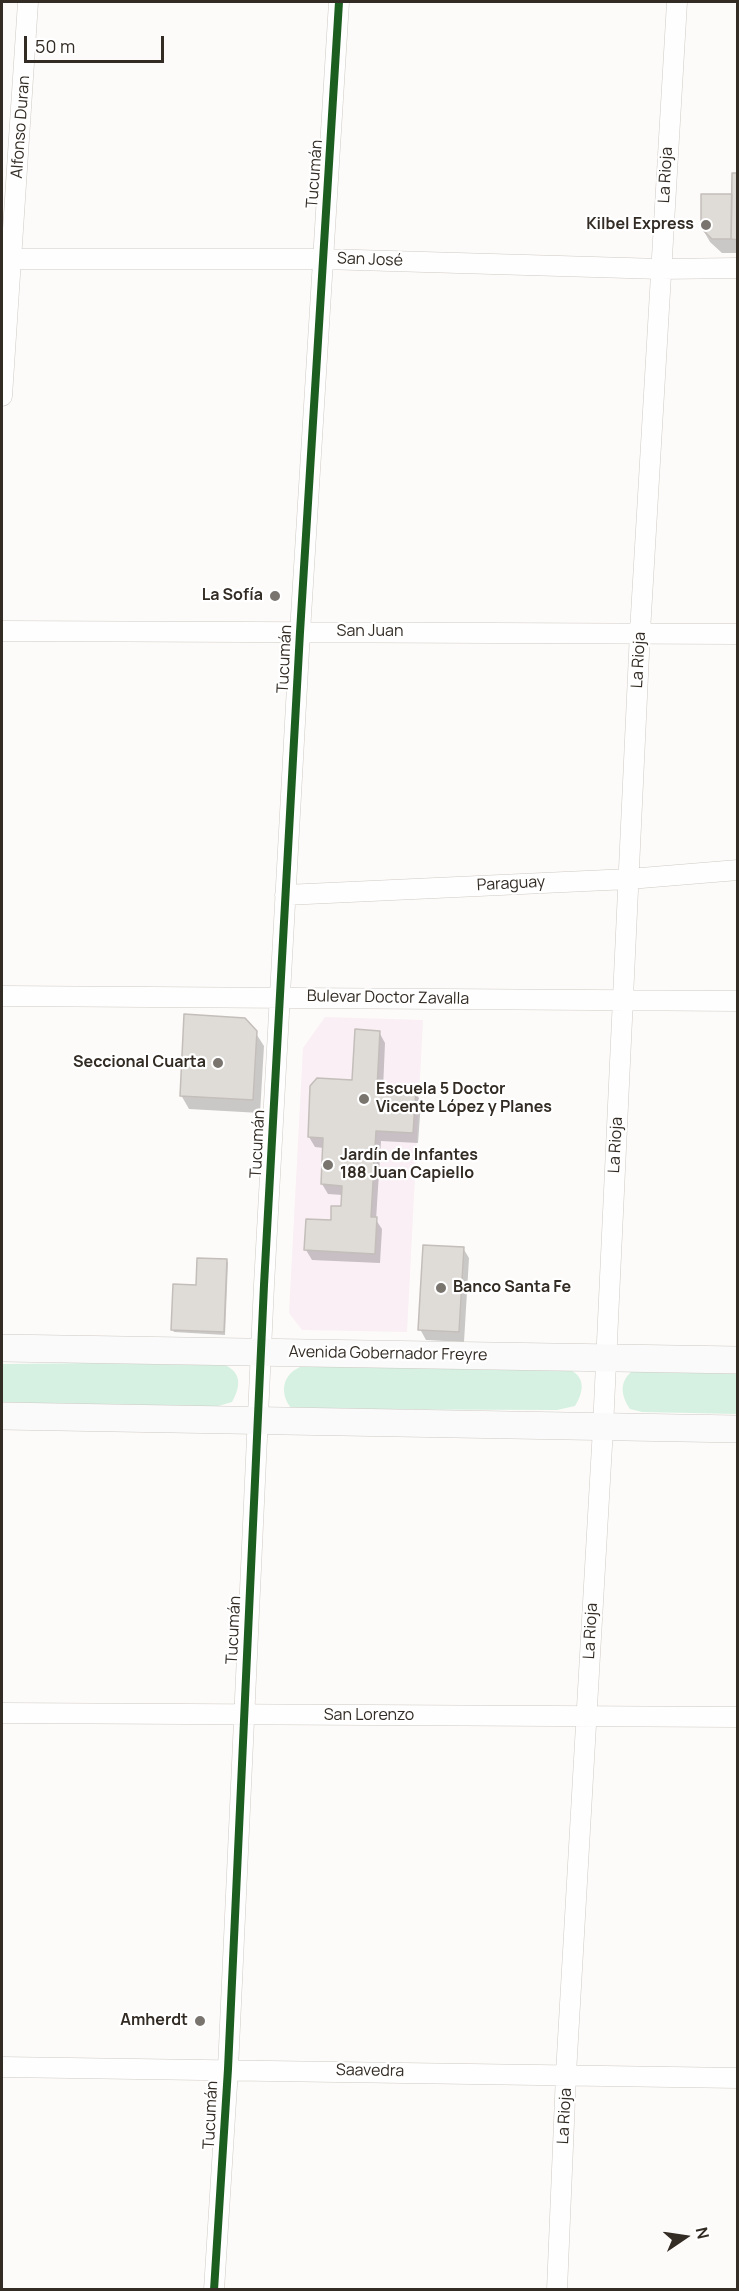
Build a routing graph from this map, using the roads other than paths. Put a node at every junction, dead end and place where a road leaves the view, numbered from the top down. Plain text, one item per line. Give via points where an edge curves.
1 (28, 2) edge
2 (339, 2) edge
3 (677, 2) edge
4 (7, 259) edge
5 (323, 259) junction
6 (738, 268) edge
7 (661, 269) junction
8 (2, 396) edge
9 (2, 631) edge
10 (300, 632) junction
11 (640, 632) junction
12 (738, 634) edge
13 (738, 870) edge
14 (629, 879) junction
15 (285, 895) junction
16 (2, 996) edge
17 (280, 997) junction
18 (623, 1001) junction
19 (738, 1001) edge
20 (2, 1348) edge
21 (260, 1351) junction
22 (605, 1359) junction
23 (738, 1360) edge
24 (2, 1416) edge
25 (258, 1421) junction
26 (603, 1428) junction
27 (738, 1430) edge
28 (2, 1713) edge
29 (244, 1715) junction
30 (586, 1717) junction
31 (738, 1717) edge
32 (2, 2067) edge
33 (228, 2069) junction
34 (566, 2074) junction
35 (738, 2078) edge
36 (214, 2289) edge
37 (557, 2289) edge

1 - 4 street, Alfonso Duran
2 - 5 street, Tucumán
3 - 7 street, La Rioja
4 - 5 street, San José
4 - 8 street, Alfonso Duran
5 - 7 street, San José
5 - 10 street, Tucumán
6 - 7 street, San José
7 - 11 street, La Rioja
9 - 10 street, San Juan
10 - 11 street, San Juan
10 - 15 street, Tucumán
11 - 12 street, San Juan
11 - 14 street, La Rioja
13 - 14 street, Paraguay
14 - 15 street, Paraguay
14 - 18 street, La Rioja
15 - 17 street, Tucumán
16 - 17 street, Bulevar Doctor Zavalla
17 - 18 street, Bulevar Doctor Zavalla
17 - 21 street, Tucumán
18 - 19 street, Bulevar Doctor Zavalla
18 - 22 street, La Rioja
20 - 21 main road, Avenida Gobernador Freyre
21 - 22 main road, Avenida Gobernador Freyre
21 - 25 street, Tucumán
22 - 23 main road, Avenida Gobernador Freyre
22 - 26 street, La Rioja
24 - 25 main road
25 - 26 main road
25 - 29 street, Tucumán
26 - 27 main road
26 - 30 street, La Rioja
28 - 29 street, San Lorenzo
29 - 30 street, San Lorenzo
29 - 33 street, Tucumán
30 - 31 street, San Lorenzo
30 - 34 street, La Rioja
32 - 33 street, Saavedra
33 - 34 street, Saavedra
33 - 36 street, Tucumán
34 - 35 street, Saavedra
34 - 37 street, La Rioja

